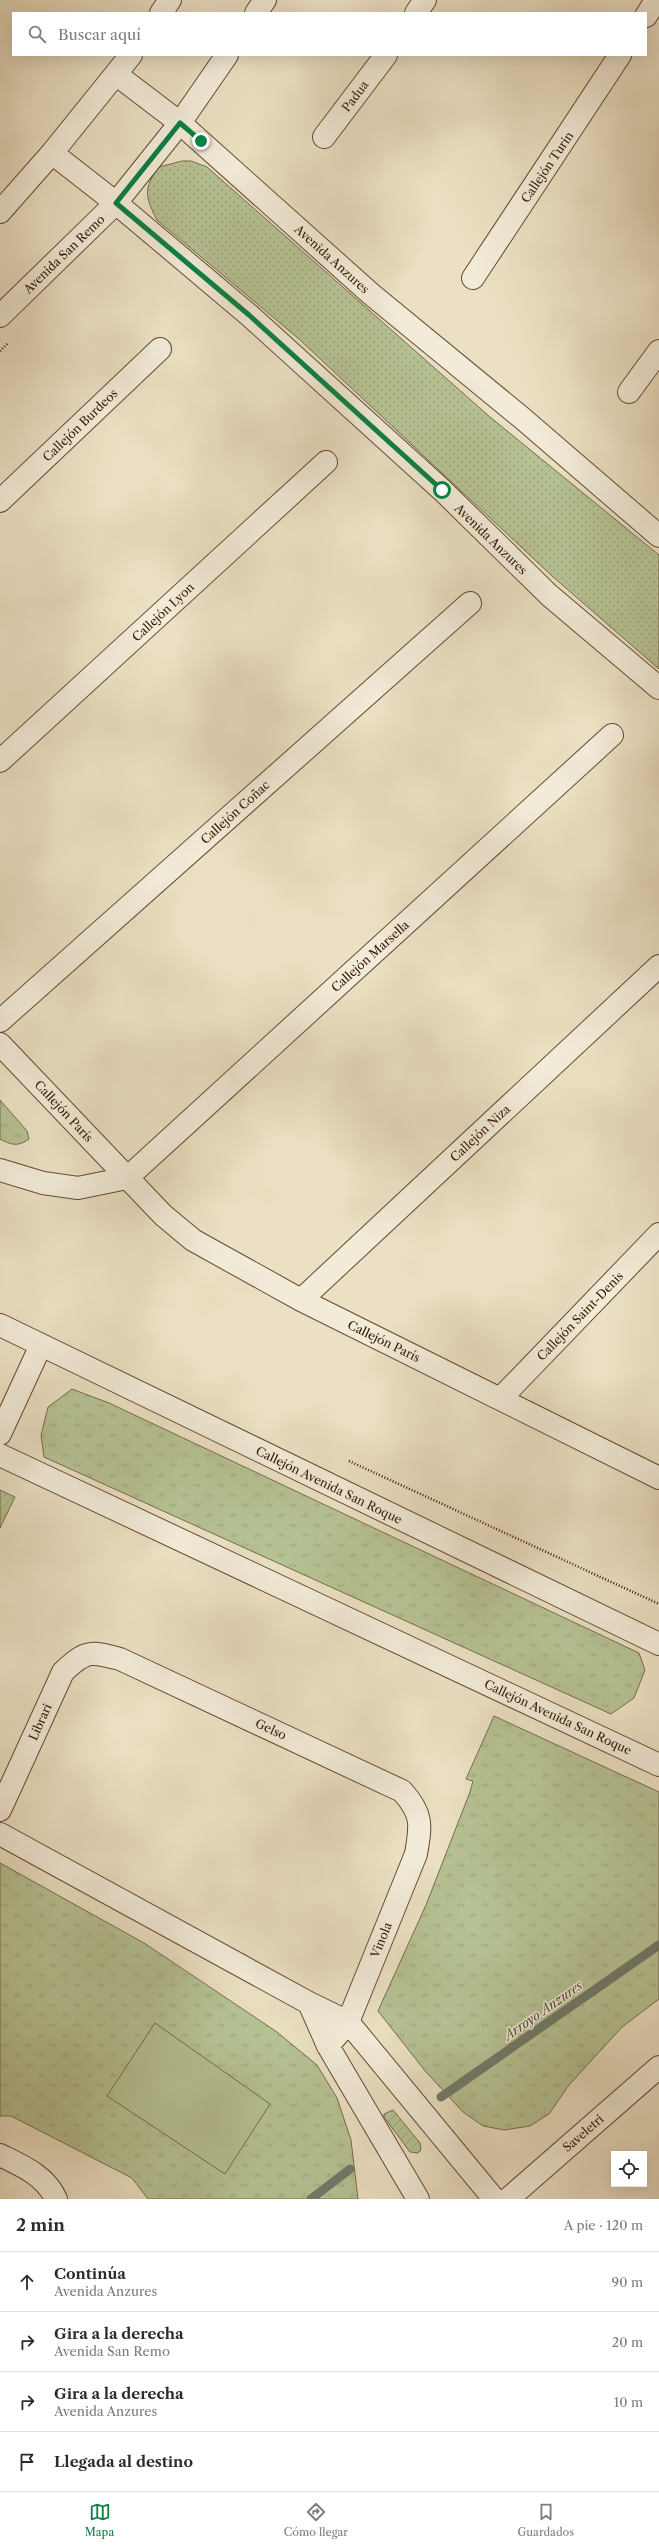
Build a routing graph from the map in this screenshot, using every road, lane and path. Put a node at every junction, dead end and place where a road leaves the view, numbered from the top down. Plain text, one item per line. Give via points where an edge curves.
1 (170, 0) edge
2 (265, 0) edge
3 (425, 0) edge
4 (656, 0) edge
5 (162, 12) edge
6 (257, 12) edge
7 (417, 12) edge
8 (647, 14) edge
9 (130, 56) edge
10 (226, 56) edge
11 (385, 56) edge
12 (619, 56) edge
13 (117, 75) junction
14 (180, 123) junction
15 (324, 137) dead end
16 (52, 153) junction
17 (116, 203) junction
18 (0, 212) edge
19 (473, 278) dead end
20 (0, 316) edge
21 (160, 349) dead end
22 (659, 351) edge
23 (629, 392) dead end
24 (326, 462) dead end
25 (0, 501) edge
26 (659, 536) edge
27 (470, 603) dead end
28 (659, 688) edge
29 (612, 735) dead end
30 (0, 762) edge
31 (659, 966) edge
32 (0, 1021) edge
33 (0, 1044) edge
34 (0, 1170) edge
35 (127, 1178) junction
36 (659, 1234) edge
37 (301, 1300) junction
38 (0, 1324) edge
39 (41, 1345) junction
40 (501, 1398) junction
41 (0, 1434) edge
42 (0, 1455) edge
43 (343, 1458) dead end
44 (659, 1478) edge
45 (659, 1604) edge
46 (659, 1644) edge
47 (98, 1653) joint
48 (657, 1761) edge
49 (0, 1810) edge
50 (421, 1828) joint
51 (0, 1834) edge
52 (309, 2003) junction
53 (348, 2022) junction
54 (328, 2046) junction
55 (659, 2067) edge
56 (0, 2155) edge
57 (56, 2199) edge
58 (418, 2199) edge
59 (494, 2199) edge
60 (508, 2199) edge

1 - 5 street
2 - 6 street
3 - 7 street
4 - 8 street
9 - 13 street
10 - 14 street, Avenida San Remo
11 - 15 street, Padua
12 - 19 street, Callejón Turin
13 - 14 street, Avenida Anzures
13 - 16 street
14 - 17 street, Avenida San Remo
14 - 26 street, Avenida Anzures via 371,294 522,418
16 - 17 street, Avenida Anzures
16 - 18 street
17 - 20 street, Avenida San Remo
17 - 28 street, Avenida Anzures via 249,315 442,490 549,595
21 - 25 street, Callejón Burdeos
22 - 23 street
24 - 30 street, Callejón Lyon
27 - 32 street, Callejón Coñac
29 - 35 street, Callejón Marsella
31 - 37 street, Callejón Niza
33 - 35 street, Callejón París
34 - 35 street via 43,1183 78,1188
35 - 37 street, Callejón París via 163,1215 193,1240
36 - 40 street, Callejón Saint-Denis
37 - 40 street, Callejón París
38 - 39 street, Callejón Avenida San Roque
39 - 41 street
39 - 46 street, Callejón Avenida San Roque
40 - 44 street, Callejón París
42 - 48 street, Callejón Avenida San Roque
43 - 45 path
47 - 49 street, Librari via 80,1656 63,1672
47 - 50 street, Gelso via 120,1659 402,1791 416,1806
50 - 53 street, Vinola via 416,1854
51 - 52 street
52 - 53 street
52 - 54 street
53 - 54 street, Vinola
53 - 59 street
54 - 58 street
55 - 60 street, Saveletri
56 - 57 street via 31,2171 50,2186

